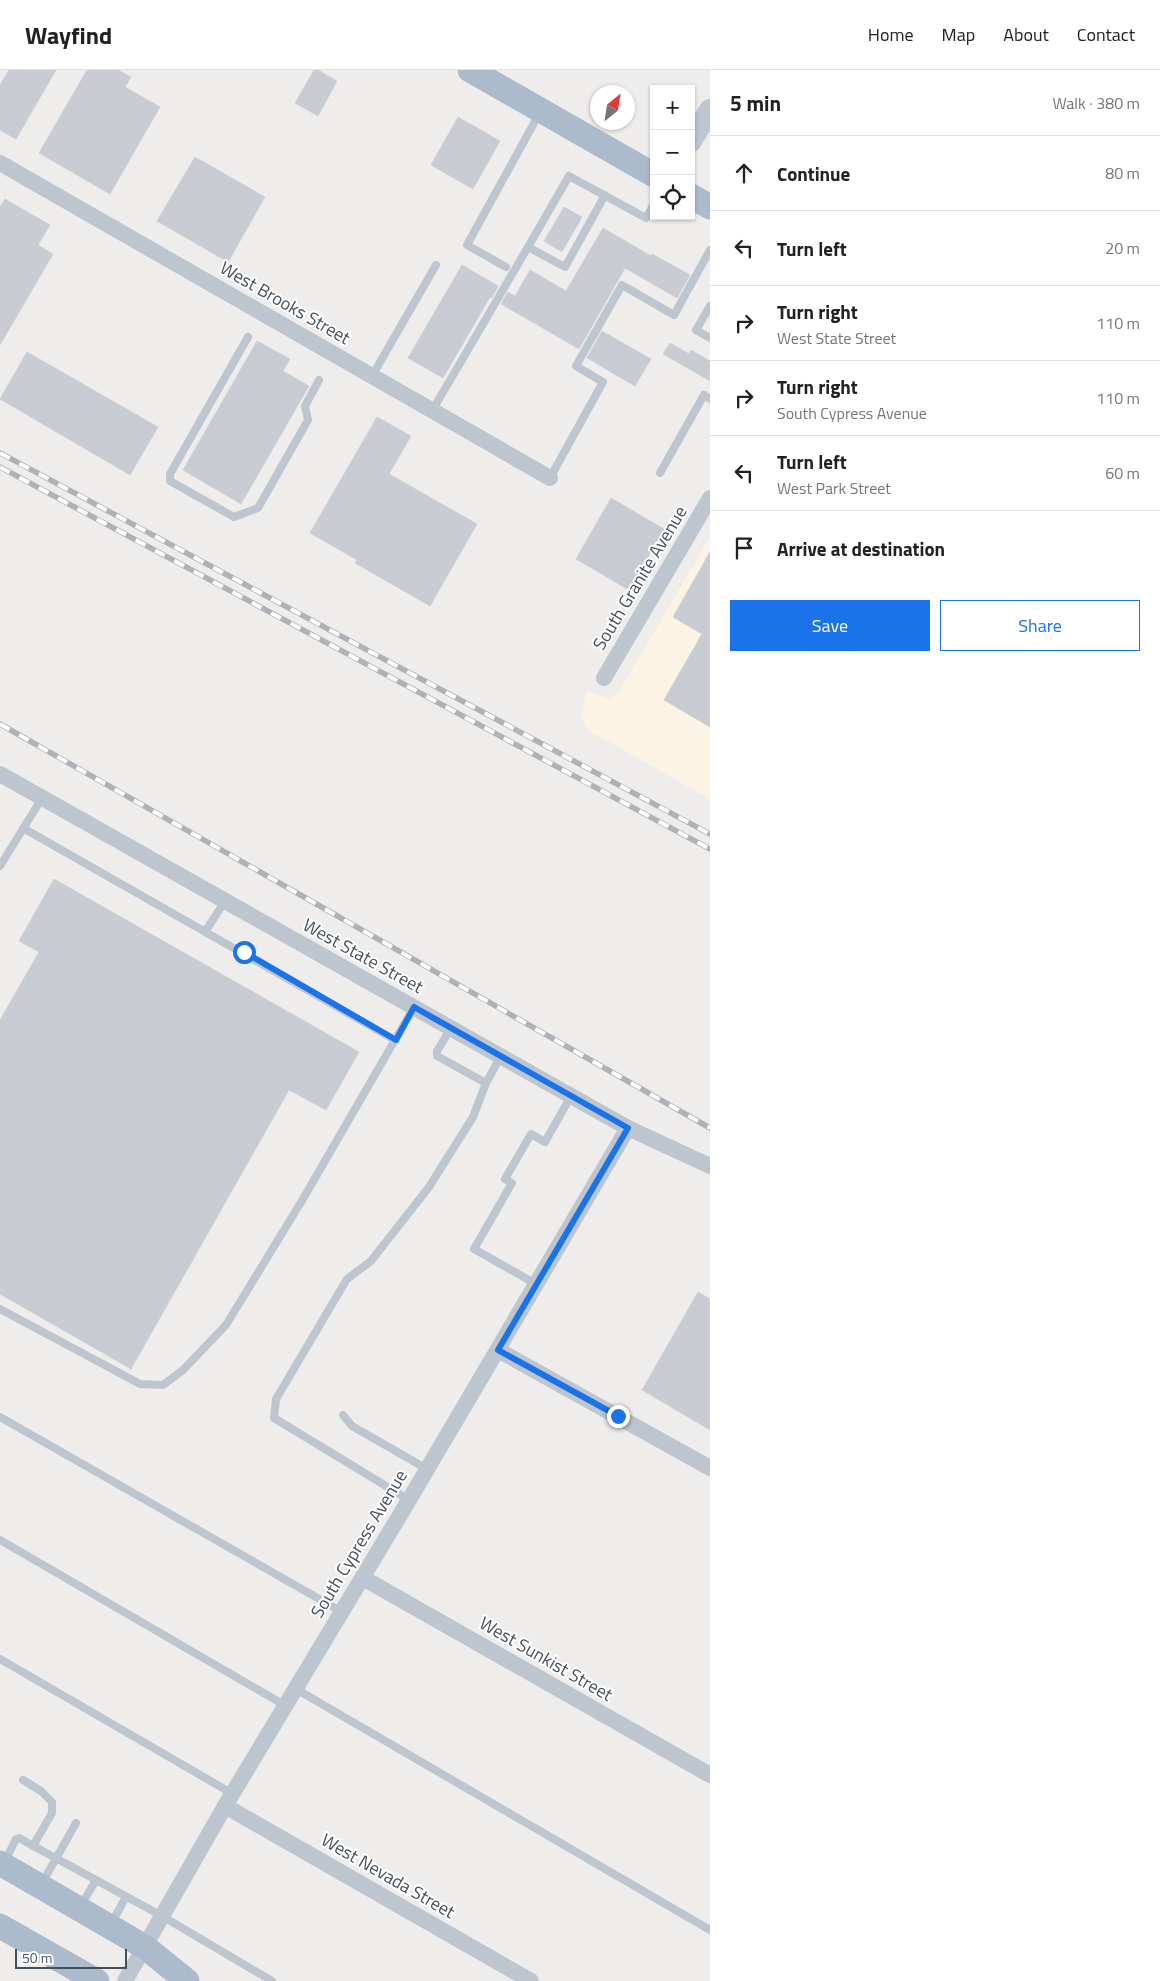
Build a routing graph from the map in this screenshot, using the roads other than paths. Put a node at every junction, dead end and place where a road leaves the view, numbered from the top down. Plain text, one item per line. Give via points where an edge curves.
1 (470, 70) edge
2 (541, 110) junction
3 (710, 110) edge
4 (695, 134) edge
5 (0, 163) edge
6 (650, 173) edge
7 (605, 195) junction
8 (695, 198) edge
9 (710, 207) edge
10 (650, 211) edge
11 (528, 247) junction
12 (710, 250) edge
13 (436, 265) dead end
14 (506, 267) dead end
15 (710, 306) edge
16 (248, 337) dead end
17 (710, 338) edge
18 (372, 376) junction
19 (319, 380) dead end
20 (710, 399) edge
21 (432, 411) junction
22 (660, 473) dead end
23 (550, 478) joint
24 (710, 498) edge
25 (604, 678) dead end
26 (0, 774) edge
27 (42, 798) junction
28 (23, 828) junction
29 (0, 866) edge
30 (225, 901) junction
31 (205, 932) junction
32 (414, 1007) junction
33 (450, 1028) junction
34 (396, 1040) junction
35 (501, 1056) junction
36 (486, 1083) junction
37 (572, 1096) junction
38 (628, 1128) junction
39 (710, 1166) edge
40 (536, 1284) junction
41 (0, 1309) edge
42 (498, 1350) junction
43 (343, 1415) dead end
44 (0, 1417) edge
45 (427, 1468) junction
46 (710, 1468) edge
47 (409, 1500) junction
48 (0, 1540) edge
49 (363, 1578) junction
50 (342, 1612) junction
51 (0, 1660) edge
52 (296, 1689) junction
53 (286, 1706) junction
54 (710, 1775) edge
55 (23, 1780) dead end
56 (229, 1800) junction
57 (76, 1823) dead end
58 (33, 1846) junction
59 (56, 1858) junction
60 (1, 1864) edge
61 (96, 1880) junction
62 (40, 1886) junction
63 (126, 1897) junction
64 (79, 1909) junction
65 (162, 1916) junction
66 (0, 1926) edge
67 (110, 1926) junction
68 (710, 1930) edge
69 (144, 1946) junction
70 (97, 1981) edge
71 (125, 1981) edge
72 (187, 1981) edge
73 (272, 1981) edge
74 (531, 1981) edge

1 - 2 main road
2 - 6 main road
2 - 14 lane via 467,245
3 - 4 street
5 - 18 street, West Brooks Street
7 - 10 lane via 646,218
7 - 11 lane via 569,176
7 - 11 lane via 565,267
8 - 9 main road
11 - 21 lane
12 - 23 lane via 674,315 622,285 576,366 603,382
13 - 18 lane
15 - 17 lane via 696,330
16 - 19 lane via 170,474 170,481 234,517 258,508 308,420 304,406
18 - 21 street, West Brooks Street
20 - 22 lane via 704,395
21 - 23 street, West Brooks Street
24 - 25 street, South Granite Avenue
26 - 27 street, West State Street
27 - 28 lane
27 - 30 street, West State Street
28 - 29 lane
28 - 31 lane
30 - 31 lane
30 - 32 street, West State Street
31 - 34 lane
32 - 33 street, West State Street
32 - 34 lane
33 - 35 street, West State Street
33 - 36 lane via 436,1051 437,1056
34 - 41 lane via 226,1325 183,1370 163,1385 140,1384
35 - 36 lane
35 - 37 street, West State Street
36 - 47 lane via 472,1117 430,1188 371,1261 347,1279 276,1399 274,1418
37 - 38 street, West State Street
37 - 40 lane via 545,1142 531,1134 505,1179 512,1183 474,1249
38 - 39 street, West State Street
38 - 40 street, South Cypress Avenue
40 - 42 street, South Cypress Avenue
42 - 45 street, South Cypress Avenue
42 - 46 street
43 - 45 lane via 352,1426
44 - 50 lane
45 - 47 street, South Cypress Avenue
47 - 49 street, South Cypress Avenue
48 - 53 lane
49 - 50 street, South Cypress Avenue
49 - 54 street, West Sunkist Street
50 - 52 street, South Cypress Avenue
51 - 56 lane
52 - 53 street, South Cypress Avenue
52 - 68 lane
53 - 56 street, South Cypress Avenue
55 - 58 lane via 52,1802 52,1813
56 - 65 street, South Cypress Avenue
56 - 74 street, West Nevada Street
57 - 59 lane
58 - 59 lane
58 - 60 lane via 16,1839
59 - 61 lane
59 - 62 lane
60 - 62 main road
61 - 63 lane
61 - 64 lane
62 - 64 main road
63 - 65 lane
63 - 67 lane
64 - 67 main road
65 - 69 street, South Cypress Avenue
65 - 73 lane
66 - 70 main road
67 - 69 main road
69 - 71 street, South Cypress Avenue
69 - 72 main road

